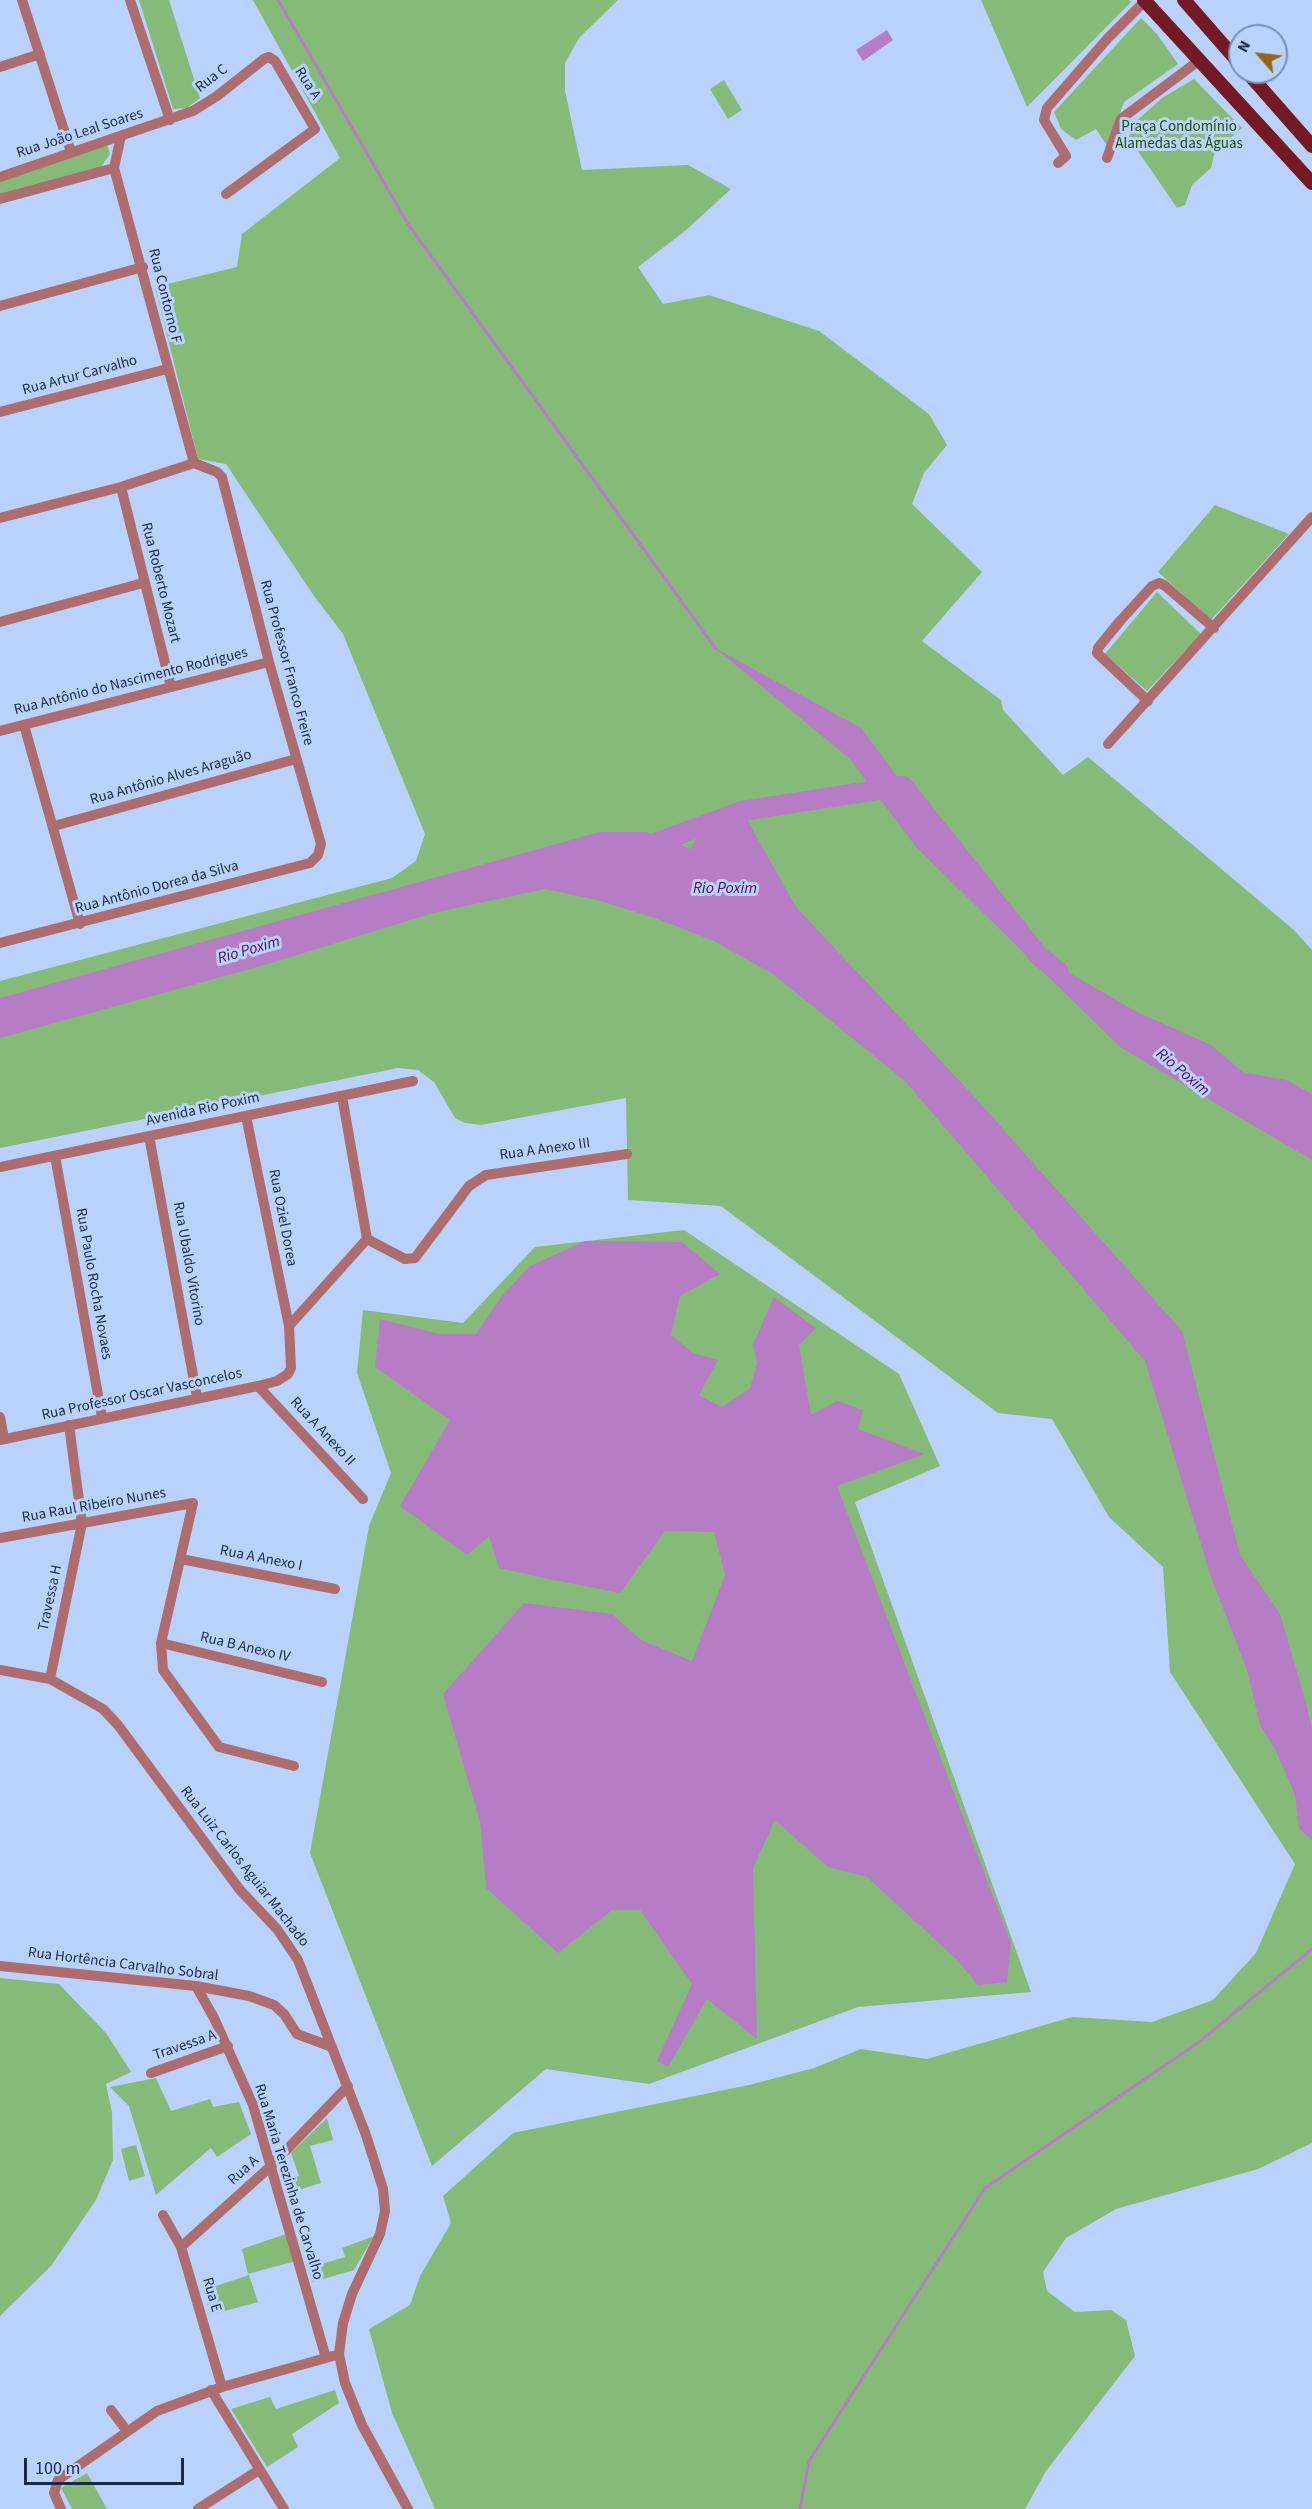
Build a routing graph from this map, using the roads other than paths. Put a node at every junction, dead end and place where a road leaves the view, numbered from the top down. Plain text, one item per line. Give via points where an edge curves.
1 (22, 0) edge
2 (130, 0) edge
3 (1184, 0) edge
4 (1145, 1) edge
5 (1228, 50) edge
6 (40, 54) junction
7 (269, 57) joint
8 (1201, 59) junction
9 (0, 67) edge
10 (1258, 84) edge
11 (170, 120) junction
12 (121, 136) junction
13 (1312, 146) edge
14 (72, 152) junction
15 (1107, 158) dead end
16 (1058, 163) dead end
17 (114, 168) junction
18 (0, 177) edge
19 (1312, 183) edge
20 (226, 194) dead end
21 (0, 199) edge
22 (143, 267) junction
23 (0, 306) edge
24 (167, 369) junction
25 (0, 412) edge
26 (194, 463) junction
27 (120, 487) junction
28 (1312, 517) edge
29 (0, 518) edge
30 (143, 583) junction
31 (0, 622) edge
32 (1214, 628) junction
33 (269, 662) junction
34 (171, 687) junction
35 (1148, 701) junction
36 (24, 724) junction
37 (0, 731) edge
38 (1108, 744) dead end
39 (296, 759) junction
40 (54, 826) junction
41 (318, 855) joint
42 (80, 924) junction
43 (0, 943) edge
44 (413, 1081) dead end
45 (342, 1096) junction
46 (246, 1116) junction
47 (149, 1136) junction
48 (627, 1154) dead end
49 (55, 1156) junction
50 (0, 1167) edge
51 (367, 1239) junction
52 (288, 1326) junction
53 (288, 1374) joint
54 (258, 1386) junction
55 (197, 1397) junction
56 (0, 1417) edge
57 (102, 1418) junction
58 (69, 1425) junction
59 (2, 1439) edge
60 (363, 1499) dead end
61 (82, 1523) junction
62 (0, 1538) edge
63 (181, 1559) junction
64 (335, 1589) dead end
65 (161, 1643) junction
66 (0, 1670) edge
67 (50, 1679) junction
68 (322, 1682) dead end
69 (294, 1766) dead end
70 (0, 1966) edge
71 (196, 1986) junction
72 (228, 2046) junction
73 (332, 2047) junction
74 (151, 2073) dead end
75 (348, 2086) junction
76 (272, 2166) junction
77 (164, 2215) dead end
78 (181, 2247) junction
79 (339, 2354) junction
80 (326, 2358) junction
81 (217, 2389) junction
82 (111, 2410) dead end
83 (127, 2431) junction
84 (259, 2470) junction
85 (61, 2509) edge
86 (198, 2509) edge
87 (285, 2509) edge
88 (408, 2509) edge

1 - 6 street
2 - 11 street
3 - 5 main road
4 - 8 main road
4 - 16 street via 1047,108 1044,120 1066,156
6 - 9 street
6 - 14 street
7 - 11 street, Rua C via 205,105
7 - 20 street, Rua A via 315,129
8 - 15 street via 1121,119
8 - 19 main road
10 - 13 main road
11 - 12 street, Rua João Leal Soares
12 - 14 street, Rua João Leal Soares
12 - 17 street, Rua Contorno F
14 - 18 street, Rua João Leal Soares
17 - 21 street
17 - 22 street, Rua Contorno F
22 - 23 street
22 - 24 street, Rua Contorno F
24 - 25 street, Rua Artur Carvalho
24 - 26 street, Rua Contorno F
26 - 27 street
26 - 33 street, Rua Professor Franco Freire via 212,468 222,477
27 - 29 street
27 - 30 street, Rua Roberto Mozart
28 - 32 street
30 - 31 street
30 - 34 street, Rua Roberto Mozart
32 - 35 street
32 - 35 street via 1164,585 1149,582 1097,652
33 - 34 street, Rua Antônio do Nascimento Rodrigues
33 - 39 street, Rua Professor Franco Freire
34 - 36 street, Rua Antônio do Nascimento Rodrigues
35 - 38 street
36 - 37 street, Rua Antônio do Nascimento Rodrigues
36 - 40 street
39 - 40 street, Rua Antônio Alves Araguão
39 - 41 street, Rua Professor Franco Freire via 321,844
40 - 42 street
41 - 42 street, Rua Antônio Dorea da Silva via 310,863
42 - 43 street, Rua Antônio Dorea da Silva
44 - 45 street, Avenida Rio Poxim
45 - 46 street, Avenida Rio Poxim
45 - 51 street
46 - 47 street, Avenida Rio Poxim
46 - 52 street, Rua Oziel Dorea
47 - 49 street, Avenida Rio Poxim
47 - 55 street, Rua Ubaldo Vitorino
48 - 51 street, Rua A Anexo III via 486,1175 469,1186 415,1258 405,1259
49 - 50 street, Avenida Rio Poxim
49 - 57 street, Rua Paulo Rocha Novaes
51 - 52 street
52 - 53 street, Rua Oziel Dorea
53 - 54 street, Rua Professor Oscar Vasconcelos
54 - 55 street, Rua Professor Oscar Vasconcelos
54 - 60 street, Rua A Anexo II
55 - 57 street, Rua Professor Oscar Vasconcelos
56 - 59 street
57 - 58 street, Rua Professor Oscar Vasconcelos
58 - 59 street, Rua Professor Oscar Vasconcelos
58 - 61 street, Travessa H
61 - 62 street, Rua Raul Ribeiro Nunes
61 - 63 street, Rua Raul Ribeiro Nunes via 193,1503
61 - 67 street, Travessa H
63 - 64 street, Rua A Anexo I
63 - 65 street
65 - 68 street, Rua B Anexo IV
65 - 69 street via 160,1658 169,1680 219,1747
66 - 67 street, Rua Luiz Carlos Aguiar Machado
67 - 73 street, Rua Luiz Carlos Aguiar Machado via 103,1709 118,1725 233,1881 278,1929 298,1959
70 - 71 street, Rua Hortência Carvalho Sobral
71 - 72 street, Rua Maria Terezinha de Carvalho
71 - 73 street, Rua Hortência Carvalho Sobral via 274,2005 285,2014 297,2034
72 - 74 street, Travessa A
72 - 76 street, Rua Maria Terezinha de Carvalho via 253,2105
73 - 75 street, Rua Luiz Carlos Aguiar Machado
75 - 76 street, Rua A
75 - 79 street, Rua Luiz Carlos Aguiar Machado via 383,2189 385,2211 380,2234 352,2295
76 - 78 street, Rua A
76 - 80 street, Rua Maria Terezinha de Carvalho
77 - 78 street, Rua E
78 - 81 street, Rua E
79 - 80 street
79 - 88 street, Rua Luiz Carlos Aguiar Machado via 345,2383 362,2425
80 - 81 street
81 - 83 street via 169,2406
81 - 84 street, Rua E
82 - 83 street
83 - 85 street via 64,2475 55,2486 55,2499
84 - 86 street
84 - 87 street, Rua E

